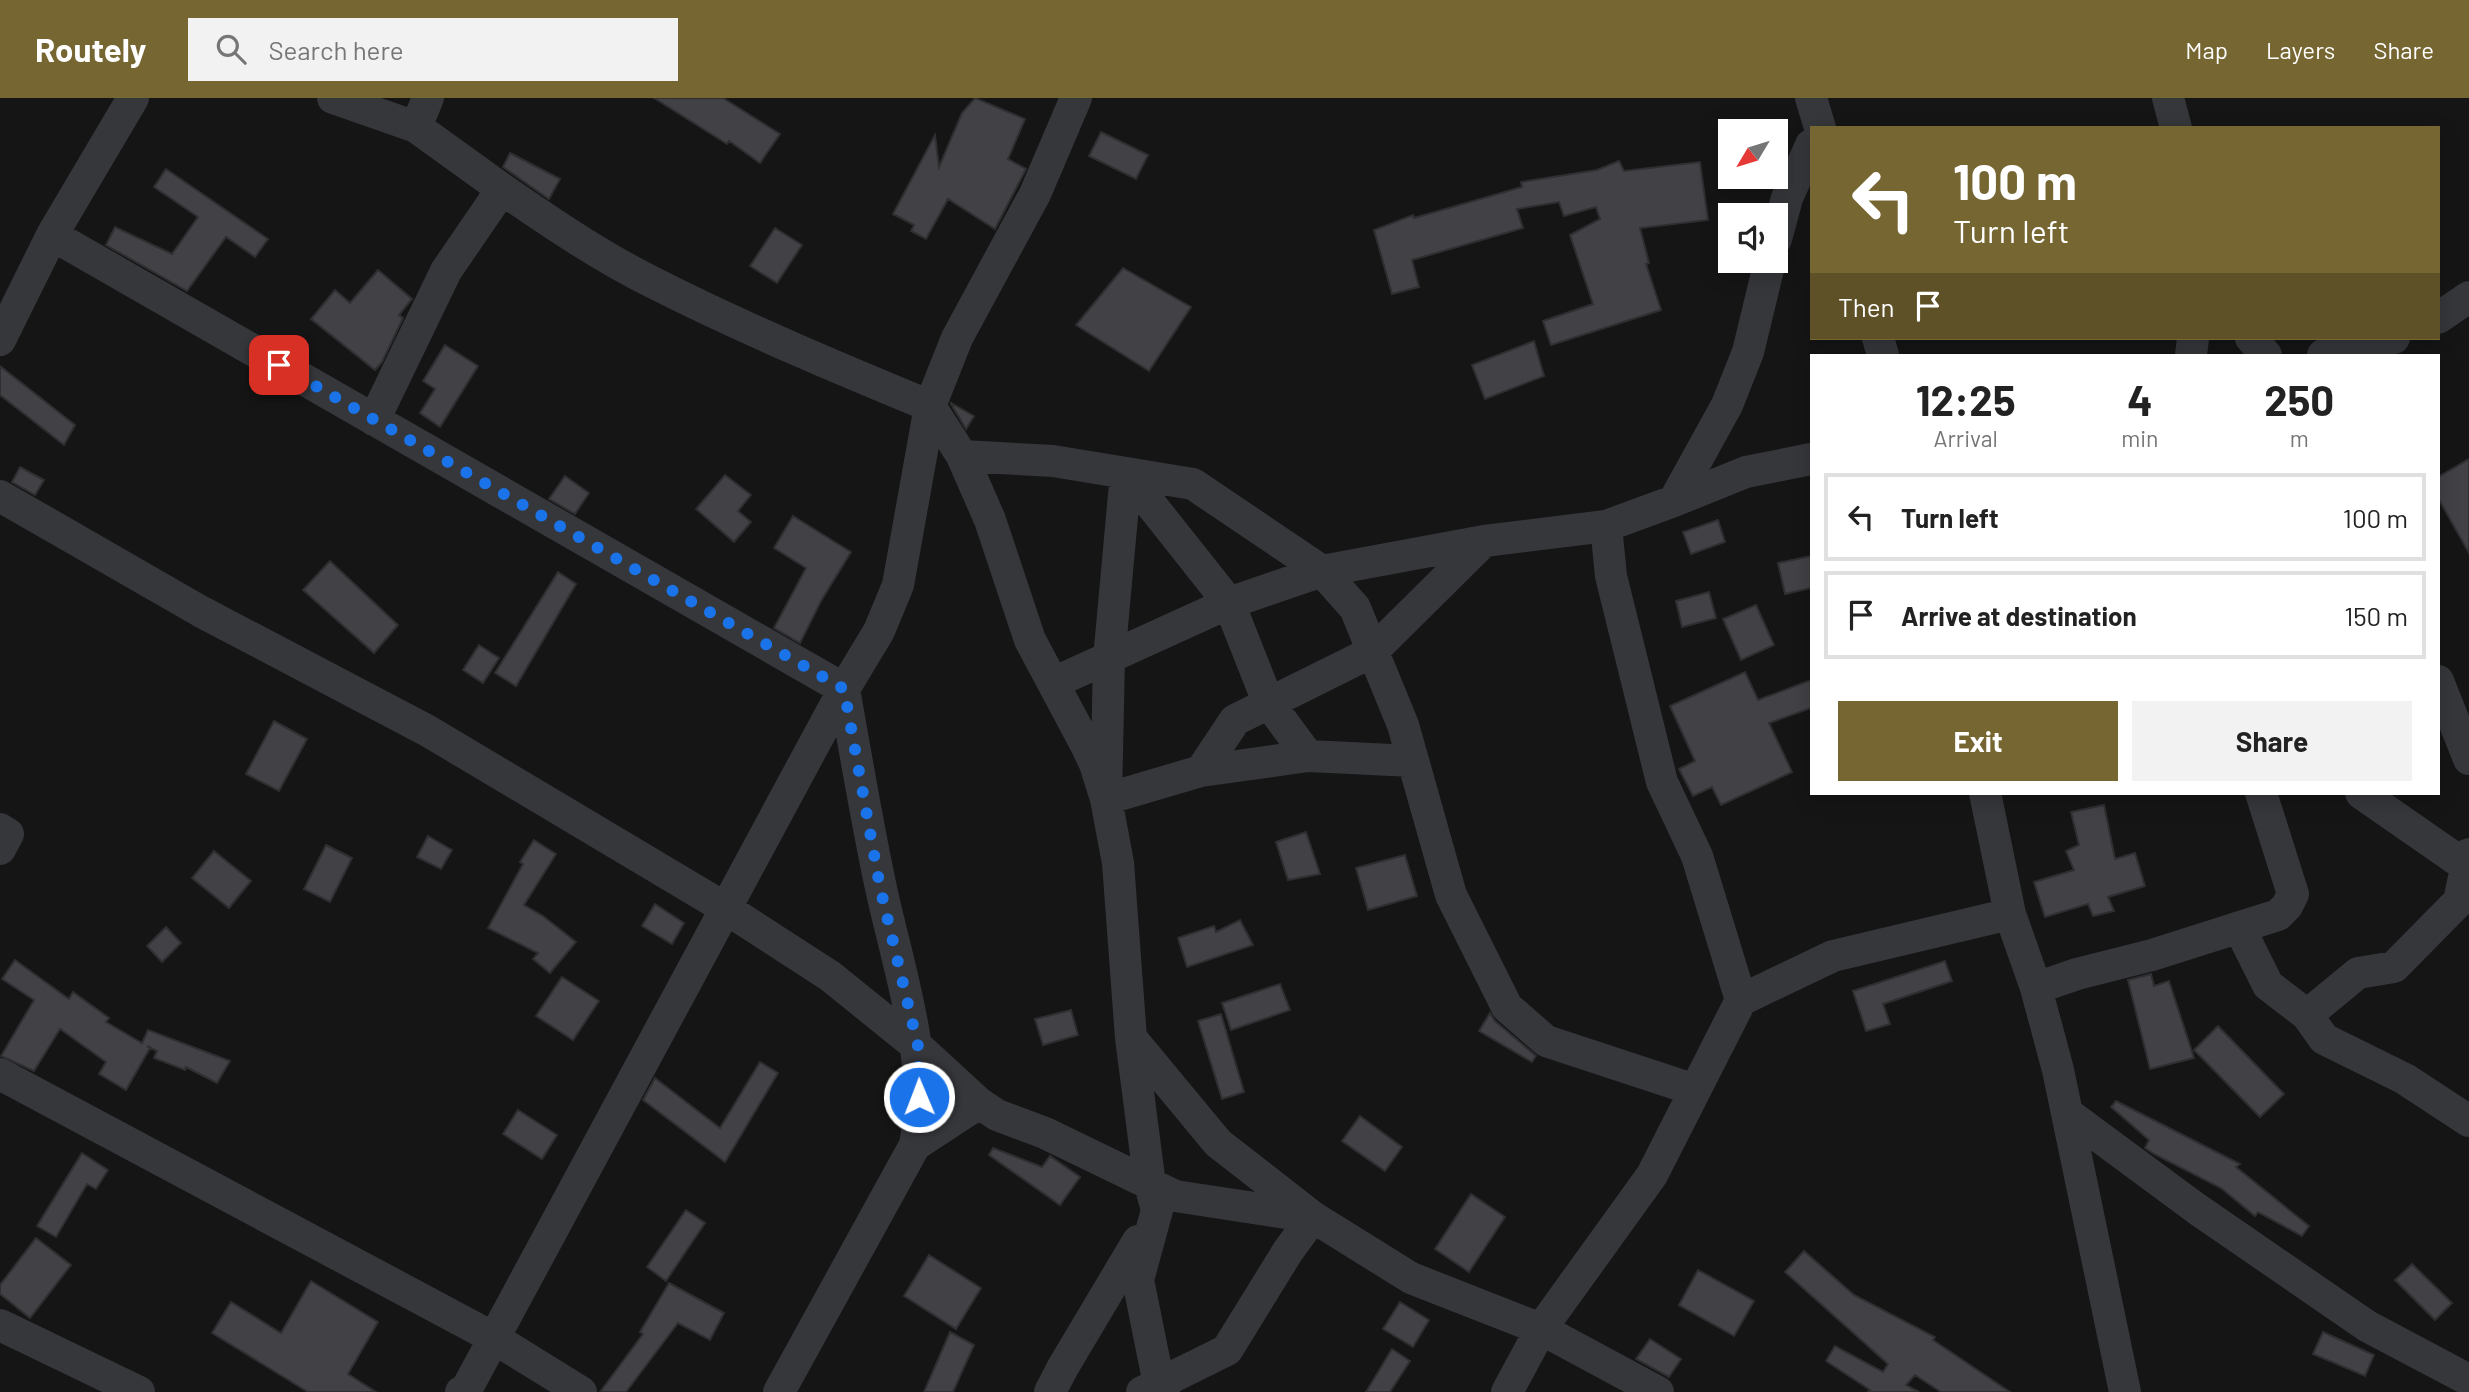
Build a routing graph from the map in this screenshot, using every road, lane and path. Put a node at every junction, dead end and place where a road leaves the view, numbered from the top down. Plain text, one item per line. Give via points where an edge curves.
1 (133, 98) edge
2 (333, 98) edge
3 (428, 98) edge
4 (1076, 98) edge
5 (2168, 98) edge
6 (2175, 126) edge
7 (416, 127) junction
8 (1810, 140) edge
9 (502, 189) junction
10 (1786, 203) edge
11 (52, 235) junction
12 (1767, 273) edge
13 (2469, 297) edge
14 (2440, 317) edge
15 (0, 340) edge
16 (2253, 340) edge
17 (2386, 340) edge
18 (2265, 354) edge
19 (2326, 354) edge
20 (930, 406) junction
21 (374, 419) junction
22 (962, 456) junction
23 (1810, 459) edge
24 (1126, 473) junction
25 (0, 496) edge
26 (1674, 501) junction
27 (1606, 526) junction
28 (1484, 541) junction
29 (1322, 571) junction
30 (1229, 603) junction
31 (1372, 652) junction
32 (1109, 659) junction
33 (1053, 683) junction
34 (2440, 686) edge
35 (844, 689) junction
36 (1268, 702) junction
37 (1308, 756) junction
38 (2469, 759) edge
39 (1413, 761) junction
40 (1201, 771) junction
41 (1985, 795) edge
42 (2364, 795) edge
43 (1106, 799) junction
44 (2271, 802) edge
45 (0, 829) edge
46 (0, 849) edge
47 (2468, 860) edge
48 (726, 908) junction
49 (2010, 914) junction
50 (2239, 927) junction
51 (2036, 988) junction
52 (1741, 1000) junction
53 (2307, 1015) junction
54 (1130, 1038) junction
55 (918, 1046) junction
56 (0, 1074) edge
57 (1695, 1090) junction
58 (979, 1103) junction
59 (2067, 1113) junction
60 (2469, 1121) edge
61 (915, 1145) junction
62 (1153, 1197) junction
63 (1313, 1217) junction
64 (0, 1325) edge
65 (1541, 1329) junction
66 (492, 1337) junction
67 (2469, 1380) edge
68 (1061, 1384) edge
69 (1155, 1389) edge
70 (464, 1391) edge
71 (139, 1392) edge
72 (581, 1392) edge
73 (779, 1392) edge
74 (1507, 1392) edge
75 (1658, 1392) edge
76 (2124, 1392) edge

1 - 11 street
2 - 7 street
3 - 7 street
4 - 20 street via 1035,194 957,338
5 - 6 street
7 - 9 street
8 - 10 street
9 - 20 street via 654,284
9 - 21 street via 446,271
11 - 15 street
11 - 21 street
12 - 26 street via 1748,352 1727,405
13 - 14 street
16 - 18 street
17 - 19 street
20 - 22 street
20 - 35 street via 898,585 879,631
21 - 35 street
22 - 24 street via 1053,461
22 - 33 street via 990,520 1030,639
23 - 26 street via 1745,471
24 - 29 street via 1193,484
24 - 30 street
24 - 32 street
25 - 48 street via 200,611 428,731
26 - 27 street
27 - 28 street
27 - 52 street via 1611,576 1662,782 1697,856
28 - 29 street
28 - 31 street
29 - 30 street
29 - 31 street via 1355,608
30 - 32 street
30 - 36 street
31 - 36 street
31 - 39 street
32 - 33 street
32 - 43 street
33 - 43 street via 1095,764
34 - 38 street
35 - 48 street
35 - 55 street via 880,887
36 - 37 street
36 - 40 street via 1235,720
37 - 39 street
37 - 40 street
39 - 57 street via 1451,895 1507,1007 1546,1041
40 - 43 street
41 - 49 street
42 - 47 street
43 - 54 street via 1118,863
44 - 50 street via 2293,894 2278,915
45 - 46 street via 8,834
47 - 53 street via 2459,901 2394,967 2358,973
48 - 55 street via 830,976
48 - 66 street
49 - 51 street
49 - 52 street via 1833,956
50 - 51 street
50 - 53 street via 2268,985
51 - 59 street
52 - 57 street
53 - 60 street via 2324,1039 2405,1079
54 - 62 street
54 - 63 street via 1218,1143
55 - 58 street
55 - 61 street
56 - 66 street
57 - 65 street via 1652,1175
58 - 61 street
58 - 62 street via 1045,1133
59 - 67 street via 2367,1326
59 - 76 street
61 - 73 street
62 - 63 street via 1175,1196
62 - 68 street
62 - 69 street via 1138,1280
63 - 65 street via 1411,1278
63 - 69 street via 1227,1350
64 - 71 street
65 - 74 street
65 - 75 street
66 - 70 street
66 - 72 street

